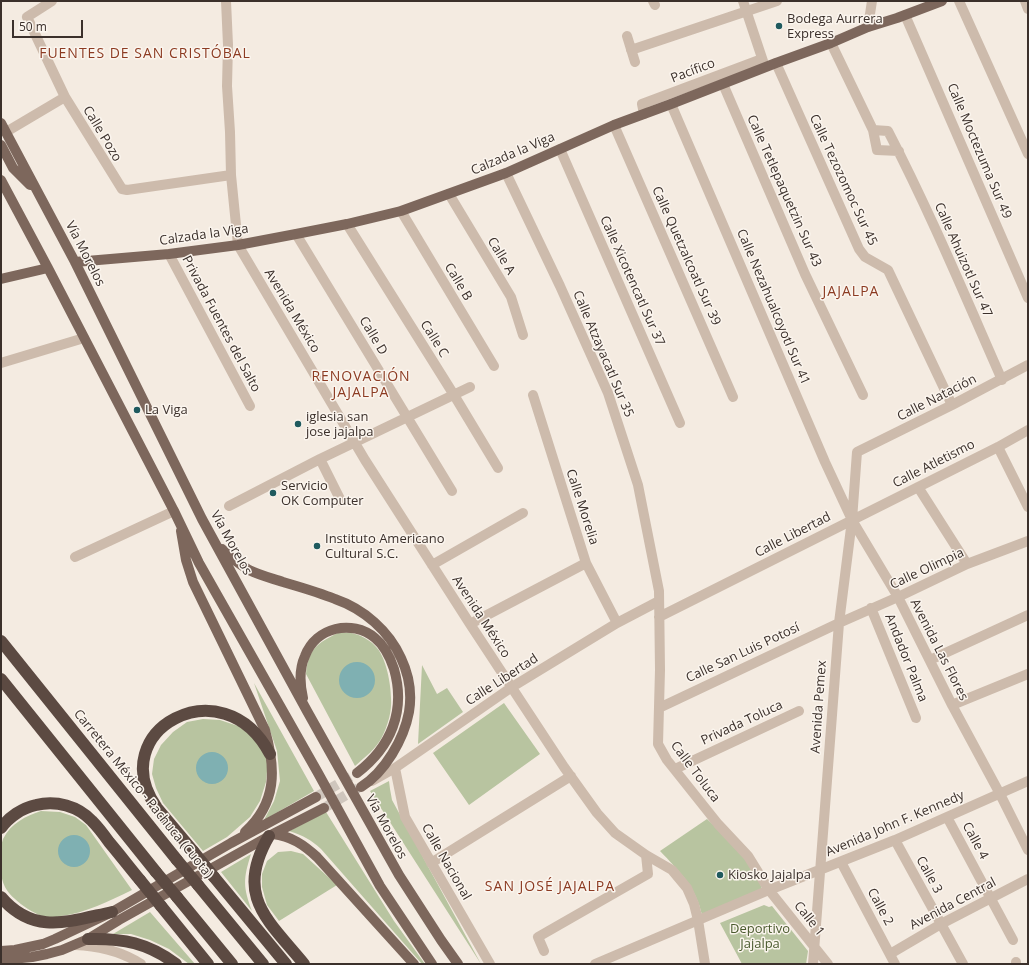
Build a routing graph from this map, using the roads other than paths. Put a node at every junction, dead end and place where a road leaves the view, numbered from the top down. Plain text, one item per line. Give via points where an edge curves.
1 (52, 1) edge
2 (226, 1) edge
3 (743, 1) edge
4 (777, 1) edge
5 (872, 1) edge
6 (942, 1) edge
7 (959, 1) edge
8 (1024, 1) edge
9 (926, 4) edge
10 (1028, 9) edge
11 (746, 11) junction
12 (906, 15) junction
13 (868, 27) junction
14 (627, 36) dead end
15 (831, 43) junction
16 (631, 50) junction
17 (635, 62) dead end
18 (763, 63) junction
19 (776, 63) junction
20 (723, 84) junction
21 (64, 97) junction
22 (671, 104) junction
23 (644, 114) junction
24 (1, 123) edge
25 (614, 125) junction
26 (873, 130) junction
27 (6, 132) junction
28 (1, 144) edge
29 (560, 149) junction
30 (899, 151) junction
31 (1028, 154) edge
32 (506, 173) junction
33 (231, 175) junction
34 (1, 180) edge
35 (34, 190) junction
36 (449, 194) junction
37 (401, 211) junction
38 (347, 224) junction
39 (296, 234) junction
40 (238, 245) junction
41 (168, 254) junction
42 (75, 262) junction
43 (48, 268) junction
44 (1, 279) edge
45 (1028, 298) edge
46 (522, 335) dead end
47 (84, 338) junction
48 (1, 363) edge
49 (1028, 365) edge
50 (494, 366) dead end
51 (1002, 380) junction
52 (470, 387) dead end
53 (454, 395) junction
54 (533, 395) dead end
55 (863, 395) dead end
56 (733, 397) dead end
57 (952, 405) junction
58 (250, 406) dead end
59 (407, 417) junction
60 (680, 423) dead end
61 (1028, 430) edge
62 (355, 442) junction
63 (998, 446) junction
64 (857, 452) joint
65 (320, 459) junction
66 (498, 468) dead end
67 (918, 487) junction
68 (452, 492) dead end
69 (341, 501) dead end
70 (229, 506) dead end
71 (1028, 507) edge
72 (174, 511) junction
73 (523, 513) dead end
74 (852, 520) junction
75 (181, 525) junction
76 (214, 540) junction
77 (1028, 541) edge
78 (75, 557) dead end
79 (586, 563) junction
80 (967, 564) junction
81 (432, 565) junction
82 (898, 597) junction
83 (659, 601) junction
84 (871, 608) junction
85 (1028, 615) edge
86 (659, 617) junction
87 (839, 622) junction
88 (617, 623) junction
89 (470, 624) junction
90 (1, 641) edge
91 (930, 660) junction
92 (1028, 674) edge
93 (1, 678) edge
94 (512, 687) junction
95 (952, 705) junction
96 (659, 708) junction
97 (307, 711) junction
98 (800, 711) dead end
99 (916, 718) dead end
100 (270, 754) junction
101 (395, 768) junction
102 (675, 769) junction
103 (357, 773) tunnel mouth
104 (571, 776) junction
105 (1028, 781) edge
106 (362, 786) joint
107 (1000, 794) junction
108 (316, 797) tunnel mouth
109 (324, 808) tunnel mouth
110 (947, 817) junction
111 (1, 828) edge
112 (271, 835) junction
113 (895, 840) junction
114 (232, 843) junction
115 (1028, 850) edge
116 (646, 855) junction
117 (841, 862) junction
118 (431, 863) junction
119 (820, 870) junction
120 (1028, 879) edge
121 (769, 890) junction
122 (1, 897) edge
123 (991, 898) junction
124 (112, 912) junction
125 (698, 920) junction
126 (941, 924) junction
127 (88, 940) junction
128 (1013, 940) dead end
129 (75, 945) junction
130 (814, 945) junction
131 (1, 951) edge
132 (544, 951) dead end
133 (890, 954) junction
134 (1, 960) edge
135 (141, 964) edge
136 (176, 964) edge
137 (208, 964) edge
138 (232, 964) edge
139 (263, 964) edge
140 (286, 964) edge
141 (304, 964) edge
142 (414, 964) edge
143 (432, 964) edge
144 (458, 964) edge
145 (490, 964) edge
146 (595, 964) edge
147 (705, 964) edge
148 (813, 964) edge
149 (828, 964) edge
150 (895, 964) edge
151 (963, 964) edge

1 - 21 street, Calle Pozo via 27,17
2 - 33 street, Avenida México
3 - 11 street
4 - 11 street
5 - 13 street
6 - 9 main road, Calzada la Viga
7 - 31 street
8 - 10 street
9 - 12 main road, Calzada la Viga
11 - 16 street
11 - 18 street
12 - 13 main road, Calzada la Viga
12 - 45 street, Calle Moctezuma Sur 49
13 - 15 main road, Calzada la Viga
14 - 16 street
15 - 19 main road, Calzada la Viga
15 - 26 street
16 - 17 street
18 - 19 main road, Calzada la Viga
18 - 20 main road, Calzada la Viga
18 - 23 street, Pacífico via 642,104
19 - 57 street, Calle Tezozomoc Sur 45 via 859,249 865,257 888,270
20 - 22 main road, Calzada la Viga
20 - 55 street, Calle Tetlepaquetzin Sur 43 via 805,274
21 - 27 street
21 - 33 street, Calle Pozo via 122,189
22 - 23 main road, Calzada la Viga
22 - 74 street, Calle Nezahualcoyotl Sur 41
23 - 25 main road, Calzada la Viga
24 - 27 main road, Vía Morelos
25 - 29 main road, Calzada la Viga
25 - 56 street, Calle Quetzalcoatl Sur 39
26 - 30 street, Calle Ahuizotl Sur 47 via 888,131
26 - 30 street via 877,150
27 - 35 main road, Vía Morelos
28 - 35 main road via 13,168
29 - 32 main road, Calzada la Viga
29 - 60 street, Calle Xicotencatl Sur 37
30 - 51 street, Calle Ahuizotl Sur 47
32 - 36 main road, Calzada la Viga
32 - 83 street, Calle Atzayacatl Sur 35 via 608,393 638,485
33 - 40 street, Avenida México
34 - 43 main road
35 - 42 main road, Vía Morelos
36 - 37 main road, Calzada la Viga
36 - 46 street, Calle A via 511,297
37 - 38 main road, Calzada la Viga
37 - 50 street, Calle B
38 - 39 main road, Calzada la Viga
38 - 53 street, Calle C
39 - 40 main road, Calzada la Viga
39 - 59 street, Calle D
40 - 41 main road, Calzada la Viga
40 - 62 street, Avenida México
41 - 42 main road, Calzada la Viga
41 - 58 street, Privada Fuentes del Salto
42 - 76 main road, Vía Morelos
43 - 44 main road
43 - 47 main road
47 - 48 street
47 - 72 main road
49 - 51 street, Calle Natación
51 - 57 street, Calle Natación
52 - 53 street
53 - 59 street
53 - 66 street, Calle C
54 - 79 street, Calle Morelia
57 - 64 street, Calle Natación
59 - 62 street
59 - 68 street, Calle D
61 - 63 street, Calle Atletismo
62 - 65 street
62 - 81 street, Avenida México
63 - 67 street, Calle Atletismo
63 - 71 street
64 - 74 street, Avenida Pemex
65 - 69 street
65 - 70 street
67 - 74 street, Calle Atletismo
67 - 80 street
72 - 75 main road
72 - 78 street
73 - 81 street
74 - 82 street, Avenida Las Flores
74 - 86 street, Calle Libertad
74 - 87 street, Avenida Pemex
75 - 100 main road via 183,548 193,582 265,730
75 - 143 main road via 199,563 380,886
76 - 97 main road, Vía Morelos
76 - 106 main road via 248,569 350,606 373,621 394,645 403,662 409,683 408,715 392,754 378,772
77 - 80 street, Calle Olimpia
79 - 88 street, Calle Morelia
79 - 89 street
80 - 82 street, Calle Olimpia
81 - 89 street, Avenida México
82 - 84 street, Calle Olimpia
82 - 91 street, Avenida Las Flores
83 - 86 street, Calle Toluca
83 - 88 street, Calle Libertad
84 - 87 street, Calle Olimpia
84 - 99 street, Andador Palma
85 - 91 street
86 - 96 street, Calle Toluca
87 - 96 street, Calle San Luis Potosí
87 - 119 street, Avenida Pemex
88 - 94 street, Calle Libertad
89 - 94 street, Avenida México
90 - 139 highway, Carretera México - Pachuca (Cuota), bridge
91 - 95 street, Avenida Las Flores
92 - 95 street
93 - 138 highway, bridge
94 - 101 street, Calle Libertad
94 - 104 street, Avenida México
95 - 107 street, Avenida Las Flores
96 - 102 street, Calle Toluca via 658,744
97 - 103 main road via 301,676 305,655 316,639 337,628 350,628 370,634 381,643 389,655 396,675 397,713 392,732 382,750
97 - 144 main road, Vía Morelos via 399,875
98 - 102 street, Privada Toluca
100 - 114 main road via 271,789 266,803 249,829
100 - 140 highway, bridge via 250,727 217,712 199,711 184,714 170,721 158,732 148,747 143,770 145,785 152,801
101 - 106 street, Calle Libertad
101 - 118 street, Calle Nacional via 405,817
102 - 121 street, Calle Toluca via 718,824 748,856
104 - 116 street, Avenida México via 597,813 615,833
104 - 118 street
105 - 107 street, Avenida John F. Kennedy
107 - 110 street, Avenida John F. Kennedy
107 - 115 street, Avenida Las Flores
108 - 114 main road
109 - 112 main road
110 - 113 street, Avenida John F. Kennedy
110 - 123 street, Calle 4
111 - 137 highway, bridge via 15,814 32,806 50,803 77,809 92,820
112 - 127 main road via 118,920
112 - 141 highway via 261,851 256,869 254,886 257,900 267,919
112 - 142 main road via 294,839 318,857
113 - 117 street, Avenida John F. Kennedy
113 - 126 street, Calle 3
114 - 124 main road
116 - 125 street, Avenida México via 672,870 687,888
116 - 132 street via 648,874 538,937
117 - 119 street, Avenida John F. Kennedy
117 - 133 street, Calle 2
118 - 145 street, Calle Nacional
119 - 121 street, Avenida John F. Kennedy
119 - 130 street, Avenida Pemex
120 - 123 street, Avenida Central
121 - 125 street, Avenida John F. Kennedy
121 - 130 street, Calle 1
122 - 124 highway via 22,915 46,923 65,922
123 - 126 street, Avenida Central
123 - 128 street, Calle 4
124 - 131 main road via 42,944
125 - 146 street, Avenida John F. Kennedy
125 - 147 street, Avenida México
126 - 133 street, Avenida Central
126 - 151 street, Calle 3
127 - 129 main road
127 - 136 highway via 112,939 140,944
129 - 134 main road via 47,954
129 - 135 street via 118,952
130 - 148 street, Avenida Pemex
130 - 149 street, Calle 1
133 - 150 street, Calle 2

